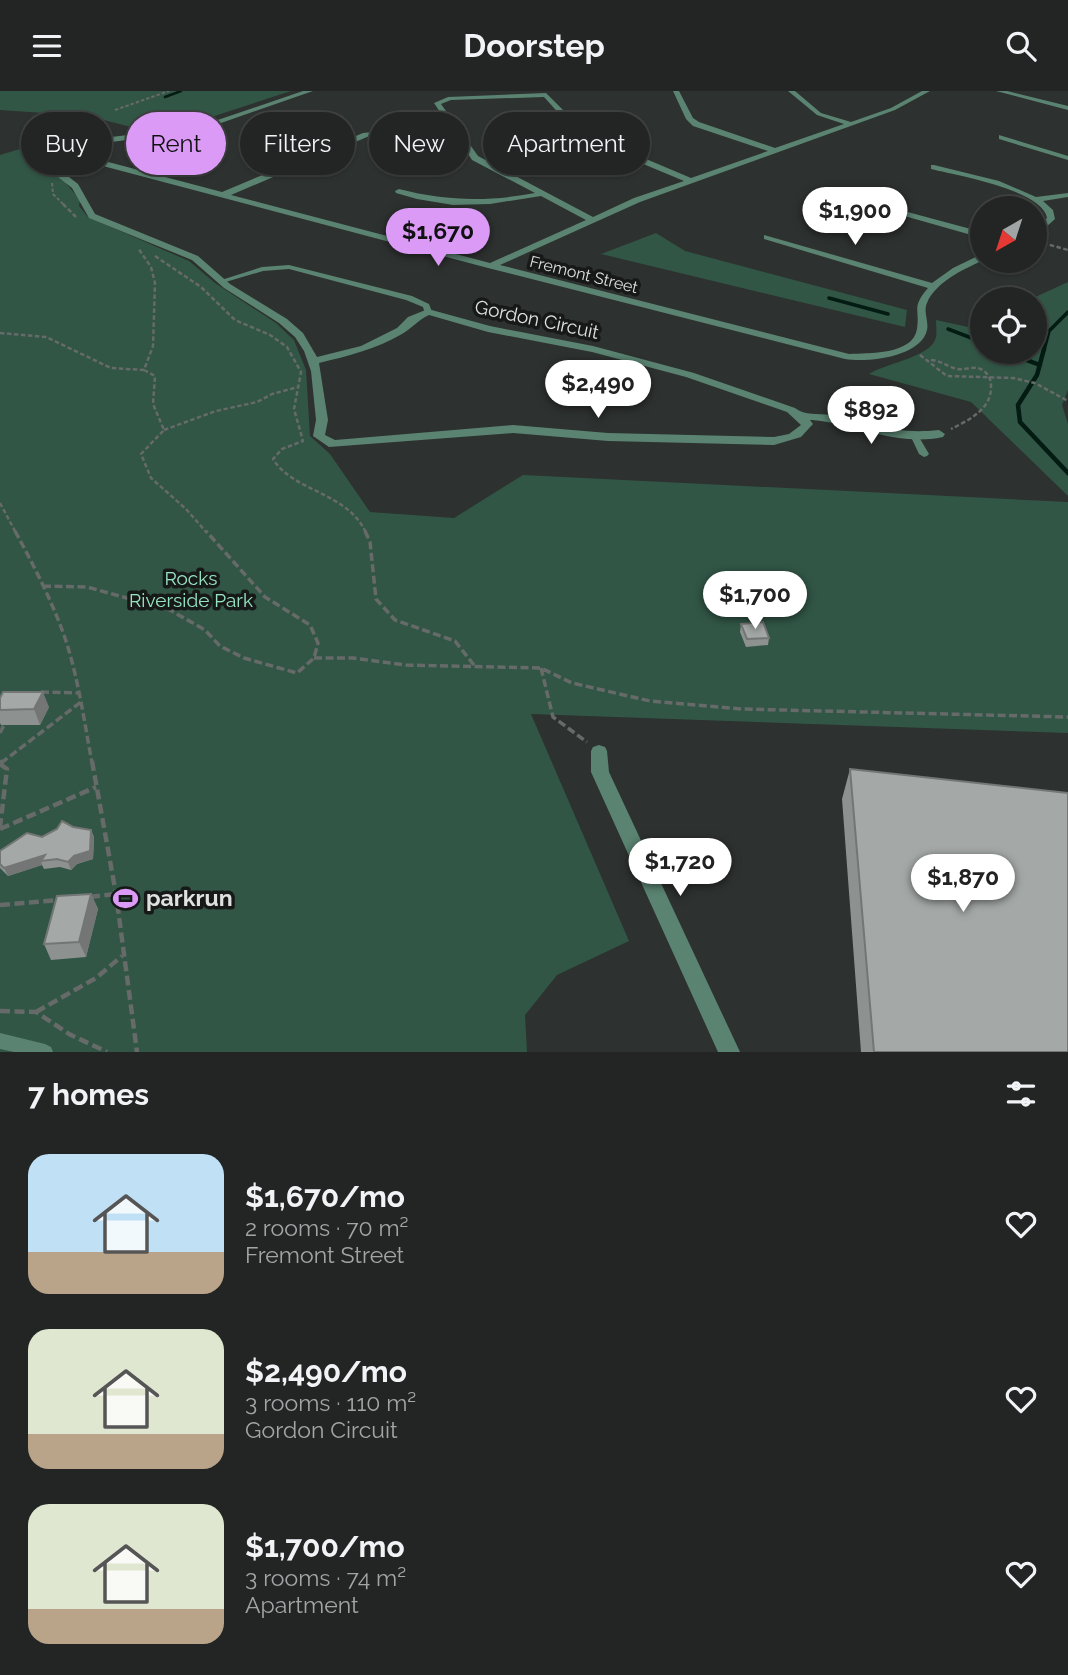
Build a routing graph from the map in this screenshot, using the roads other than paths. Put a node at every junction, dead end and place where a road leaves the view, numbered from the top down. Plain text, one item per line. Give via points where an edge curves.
1 (310, 91) edge
2 (676, 91) edge
3 (791, 91) edge
4 (927, 91) edge
5 (999, 91) edge
6 (1068, 109) edge
7 (443, 112) edge
8 (851, 124) junction
9 (369, 135) edge
10 (1002, 137) dead end
11 (112, 142) edge
12 (469, 150) edge
13 (776, 151) junction
14 (1068, 158) edge
15 (112, 163) edge
16 (934, 167) dead end
17 (66, 175) edge
18 (691, 181) junction
19 (399, 191) dead end
20 (545, 193) junction
21 (223, 195) junction
22 (1068, 195) edge
23 (1031, 196) edge
24 (1047, 197) edge
25 (851, 198) dead end
26 (591, 219) junction
27 (970, 232) edge
28 (767, 237) dead end
29 (970, 262) edge
30 (491, 266) junction
31 (222, 281) junction
32 (935, 287) junction
33 (428, 312) junction
34 (314, 361) junction
35 (801, 417) junction
36 (939, 434) road end
37 (915, 436) junction
38 (924, 454) dead end
39 (599, 751) road end
40 (0, 1041) edge
41 (45, 1052) edge
42 (729, 1052) edge

1 - 11 street via 201,128
2 - 13 street via 696,124
3 - 8 street via 819,114
4 - 8 street
5 - 6 street
7 - 18 street via 437,103 441,100 546,95 584,136
8 - 13 street
9 - 21 street
10 - 14 street
12 - 20 street via 475,159
13 - 18 street
15 - 21 street, Fremont Street
16 - 23 street
17 - 31 street via 92,216 195,258
18 - 26 street
19 - 20 street via 468,203
20 - 26 street
21 - 30 street, Fremont Street
22 - 24 street
25 - 27 street
26 - 30 street
28 - 32 street
29 - 32 street
30 - 32 street, Fremont Street via 849,357 880,355 917,340 922,331 920,308
31 - 33 lane via 262,269 289,267 409,298 426,306
31 - 34 street via 291,328
33 - 34 street via 365,348
33 - 35 street, Gordon Circuit via 690,375
34 - 35 street via 322,421 319,436 334,444 513,429 608,437 774,441 803,432 807,424
35 - 37 street via 818,415 889,434
36 - 37 street
37 - 38 lane
39 - 42 street via 600,772
40 - 41 lane

